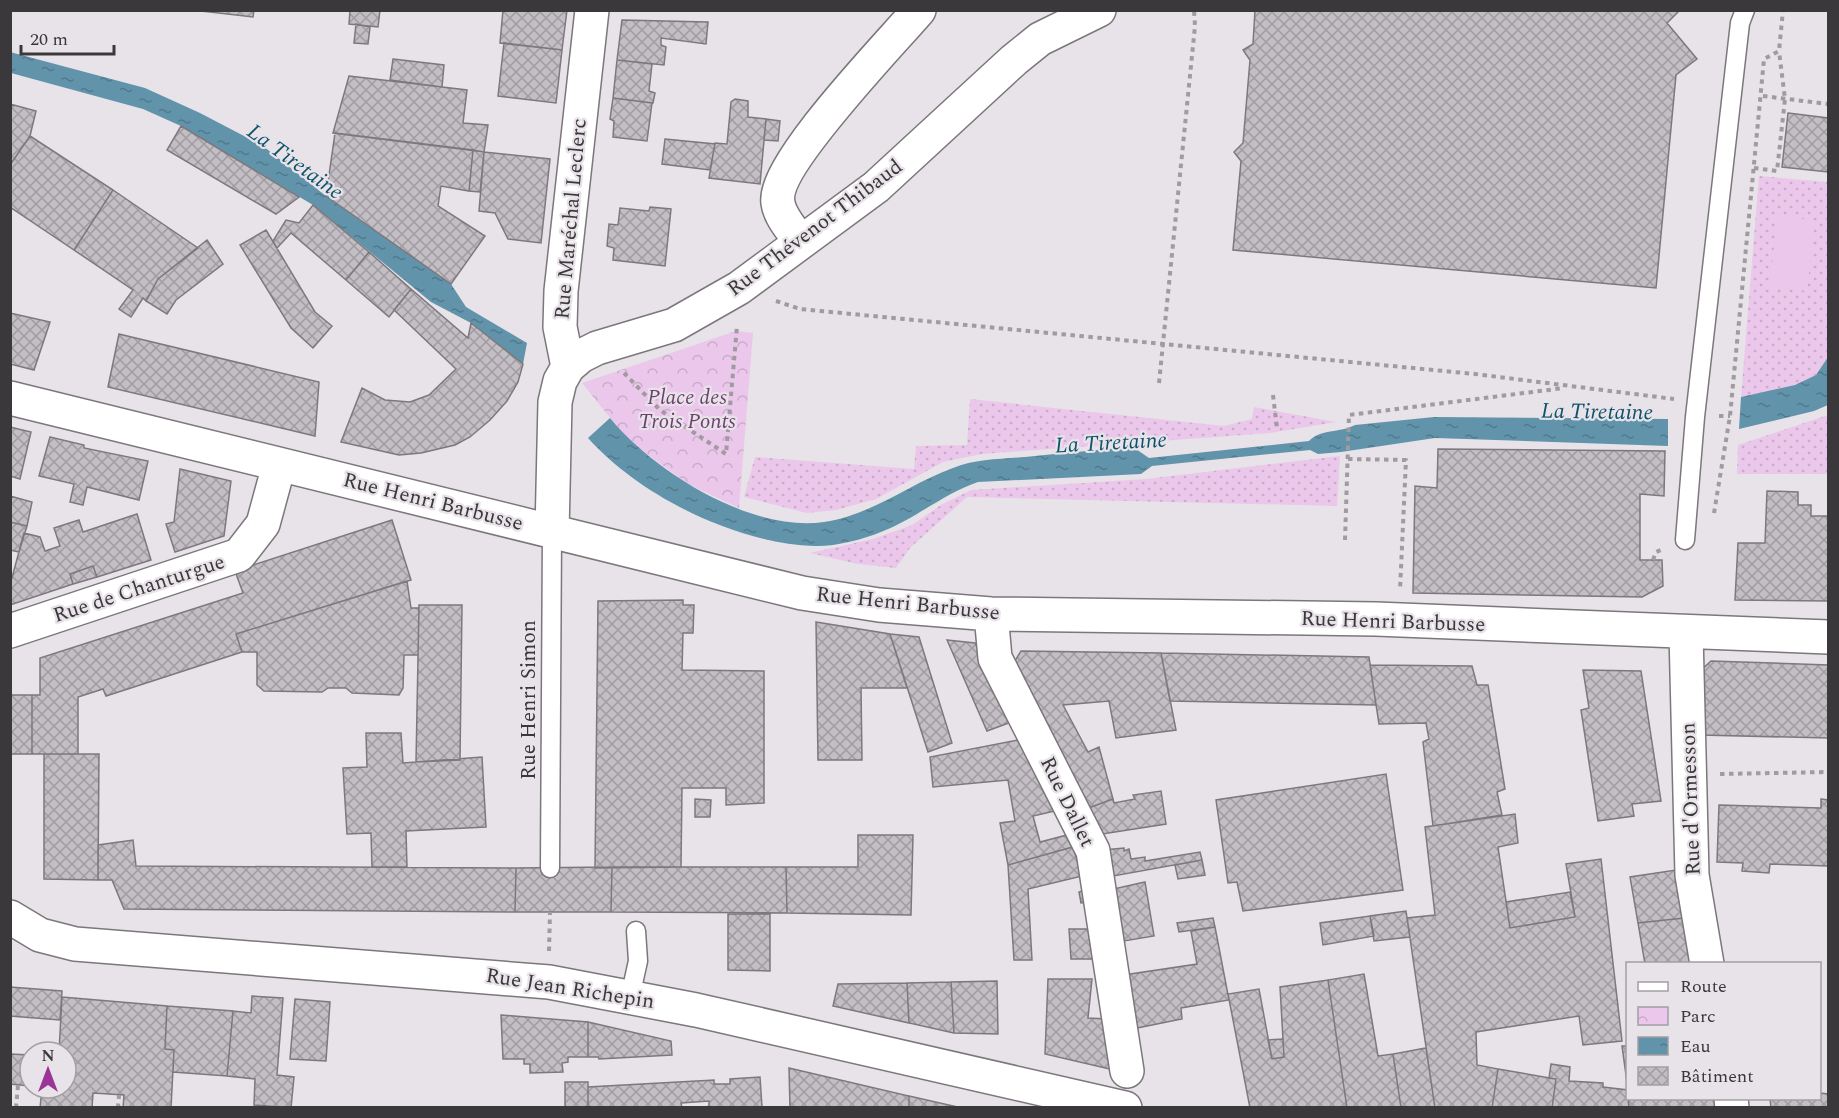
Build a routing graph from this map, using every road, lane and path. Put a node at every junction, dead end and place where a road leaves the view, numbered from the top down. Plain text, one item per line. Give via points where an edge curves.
1 (592, 10) edge
2 (919, 10) edge
3 (1099, 10) edge
4 (1194, 10) edge
5 (1745, 10) edge
6 (1783, 10) edge
7 (1779, 51) junction
8 (1763, 96) junction
9 (1785, 99) junction
10 (1828, 104) edge
11 (1723, 165) junction
12 (1755, 168) junction
13 (804, 240) junction
14 (739, 288) junction
15 (1164, 344) junction
16 (597, 348) junction
17 (568, 367) junction
18 (1160, 383) dead end
19 (1570, 387) junction
20 (1273, 395) dead end
21 (10, 398) edge
22 (1730, 416) junction
23 (1695, 417) junction
24 (1277, 428) dead end
25 (1348, 459) junction
26 (279, 465) junction
27 (552, 532) junction
28 (1345, 540) dead end
29 (1685, 540) junction
30 (1653, 560) dead end
31 (991, 614) junction
32 (1398, 620) junction
33 (10, 631) edge
34 (1686, 633) junction
35 (1828, 637) edge
36 (1828, 772) edge
37 (1689, 775) junction
38 (550, 868) dead end
39 (10, 917) edge
40 (636, 931) dead end
41 (1707, 962) edge
42 (630, 997) junction
43 (1127, 1071) dead end
44 (18, 1085) dead end
45 (119, 1095) dead end
46 (16, 1107) edge
47 (118, 1107) edge
48 (1125, 1107) edge

1 - 17 street, Rue Maréchal Leclerc via 561,291 560,327
2 - 13 street via 800,148 780,184 777,203
3 - 13 street, Rue Thévenot Thibaud via 1040,39 876,188
4 - 15 path via 1196,26
5 - 11 lane via 1740,23
6 - 7 path
7 - 8 path via 1764,59
7 - 9 path
8 - 9 path
8 - 12 path
9 - 10 path
9 - 12 path via 1777,171
11 - 12 path
11 - 23 lane
12 - 22 path
13 - 14 street, Rue Thévenot Thibaud
14 - 15 path via 800,309
14 - 16 street, Rue Thévenot Thibaud via 674,325
14 - 16 path via 726,454 660,410
15 - 18 path
15 - 19 path
16 - 17 street, Rue Thévenot Thibaud
17 - 27 street via 555,402
19 - 23 path via 1676,399 1677,417
19 - 25 path via 1349,415
20 - 24 path
21 - 26 street, Rue Henri Barbusse
22 - 23 path
22 - 29 path via 1713,519
23 - 29 lane
25 - 28 path
25 - 32 path via 1406,460
26 - 27 street, Rue Henri Barbusse
26 - 33 street, Rue de Chanturgue via 263,524 239,555
27 - 31 street, Rue Henri Barbusse via 802,593 879,605
27 - 38 lane, Rue Henri Simon
29 - 30 path via 1656,552
31 - 32 street, Rue Henri Barbusse
31 - 43 street, Rue Dallet via 995,658 1093,851
32 - 34 street, Rue Henri Barbusse
34 - 35 street, Rue Henri Barbusse
34 - 37 street, Rue d'Ormesson
36 - 37 path
37 - 41 street, Rue d'Ormesson via 1692,875
39 - 42 street, Rue Jean Richepin via 40,935 75,944 500,976
40 - 42 lane via 638,961
42 - 48 street, Rue Jean Richepin
44 - 46 path
45 - 47 path

